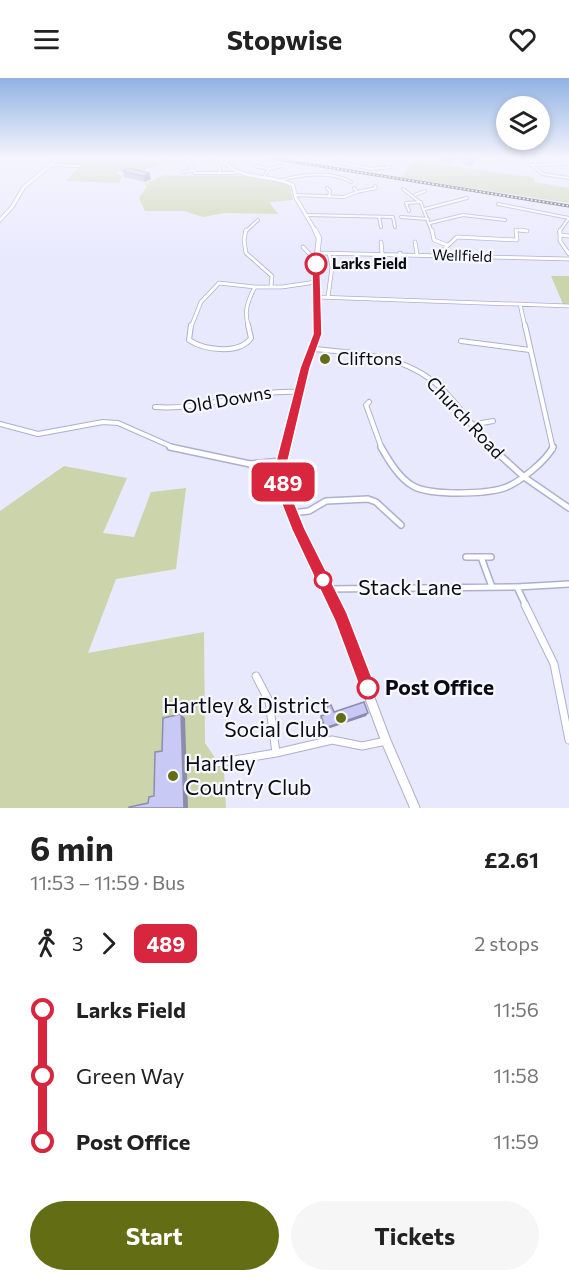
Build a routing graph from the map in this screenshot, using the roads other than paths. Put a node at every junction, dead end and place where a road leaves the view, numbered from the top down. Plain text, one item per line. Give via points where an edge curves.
1 (21, 192) edge
2 (295, 192) edge
3 (330, 192) edge
4 (357, 192) edge
5 (409, 192) edge
6 (422, 192) edge
7 (296, 195) junction
8 (415, 195) junction
9 (329, 197) junction
10 (467, 198) dead end
11 (420, 202) junction
12 (498, 204) dead end
13 (425, 209) junction
14 (409, 211) dead end
15 (308, 215) junction
16 (379, 217) junction
17 (401, 217) dead end
18 (0, 220) edge
19 (258, 220) dead end
20 (505, 220) dead end
21 (429, 221) junction
22 (381, 227) dead end
23 (395, 227) dead end
24 (480, 231) dead end
25 (527, 231) dead end
26 (560, 235) junction
27 (569, 236) edge
28 (475, 238) junction
29 (483, 238) junction
30 (513, 239) junction
31 (381, 242) dead end
32 (415, 242) dead end
33 (447, 245) junction
34 (478, 245) dead end
35 (303, 247) dead end
36 (517, 247) dead end
37 (329, 252) junction
38 (318, 253) junction
39 (382, 253) junction
40 (400, 253) junction
41 (417, 254) junction
42 (569, 254) edge
43 (444, 255) junction
44 (569, 260) edge
45 (316, 261) junction
46 (400, 269) dead end
47 (316, 282) junction
48 (255, 287) junction
49 (271, 287) junction
50 (318, 297) junction
51 (328, 297) junction
52 (519, 304) junction
53 (569, 306) edge
54 (461, 341) dead end
55 (314, 349) junction
56 (530, 350) junction
57 (299, 392) junction
58 (369, 402) dead end
59 (155, 407) dead end
60 (493, 421) dead end
61 (0, 424) edge
62 (471, 425) junction
63 (282, 461) junction
64 (250, 464) junction
65 (523, 477) junction
66 (286, 497) junction
67 (569, 508) edge
68 (292, 513) junction
69 (401, 525) dead end
70 (466, 557) dead end
71 (481, 557) junction
72 (491, 557) dead end
73 (569, 584) edge
74 (492, 587) junction
75 (517, 587) junction
76 (328, 589) junction
77 (256, 676) dead end
78 (569, 740) edge
79 (386, 741) junction
80 (276, 753) junction
81 (216, 763) dead end
82 (415, 808) edge

1 - 18 street
2 - 7 street
3 - 9 street
4 - 9 street
5 - 8 street
6 - 8 street
7 - 9 street
7 - 15 street
8 - 11 street
10 - 13 street
11 - 13 street
11 - 14 street via 406,203
12 - 26 street via 569,218
13 - 21 street
15 - 16 street
15 - 38 street via 320,238
16 - 22 street
16 - 23 street via 393,217
17 - 21 street
19 - 49 street via 246,229 246,250 252,263 272,276
20 - 21 street via 463,215 437,223
21 - 33 street via 434,240
24 - 29 street
25 - 30 street via 516,230 517,240
26 - 27 street
26 - 42 street
28 - 29 street
28 - 33 street via 457,237
28 - 34 street
29 - 30 street
30 - 36 street
31 - 39 street
32 - 41 street
33 - 43 street
35 - 45 street
37 - 38 street, Wellfield
37 - 39 street, Wellfield
37 - 51 street via 332,267
38 - 45 street
39 - 40 street, Wellfield
40 - 41 street, Wellfield
40 - 46 street
41 - 43 street, Wellfield
43 - 44 street, Wellfield
45 - 47 street
47 - 49 street
47 - 50 street
48 - 48 street via 246,317 251,334 248,342 240,348 217,349 196,346 189,340 193,312 219,283
48 - 49 street
50 - 51 street
50 - 55 street
51 - 52 street
52 - 53 street
52 - 56 street
54 - 56 street
55 - 57 street
55 - 62 street, Church Road via 380,356 411,366 438,384
56 - 65 street via 552,449
57 - 59 street, Old Downs via 255,393 193,409
57 - 63 street
58 - 65 street via 368,417 382,451 407,482 422,490 497,489
60 - 62 street
61 - 64 street via 38,434 103,422 118,423 169,447
62 - 65 street, Church Road
63 - 64 street
63 - 66 street
64 - 66 street
65 - 67 street, Church Road
66 - 68 street
68 - 69 street via 309,511 326,501 368,499
68 - 76 street
70 - 71 street, Stack Lane
71 - 72 street, Stack Lane
71 - 74 street, Stack Lane
73 - 75 street, Stack Lane
74 - 75 street, Stack Lane
74 - 76 street, Stack Lane
75 - 78 street via 554,664
76 - 79 street
77 - 80 street via 269,701
79 - 80 street via 362,746 332,740
79 - 82 street
80 - 81 street

